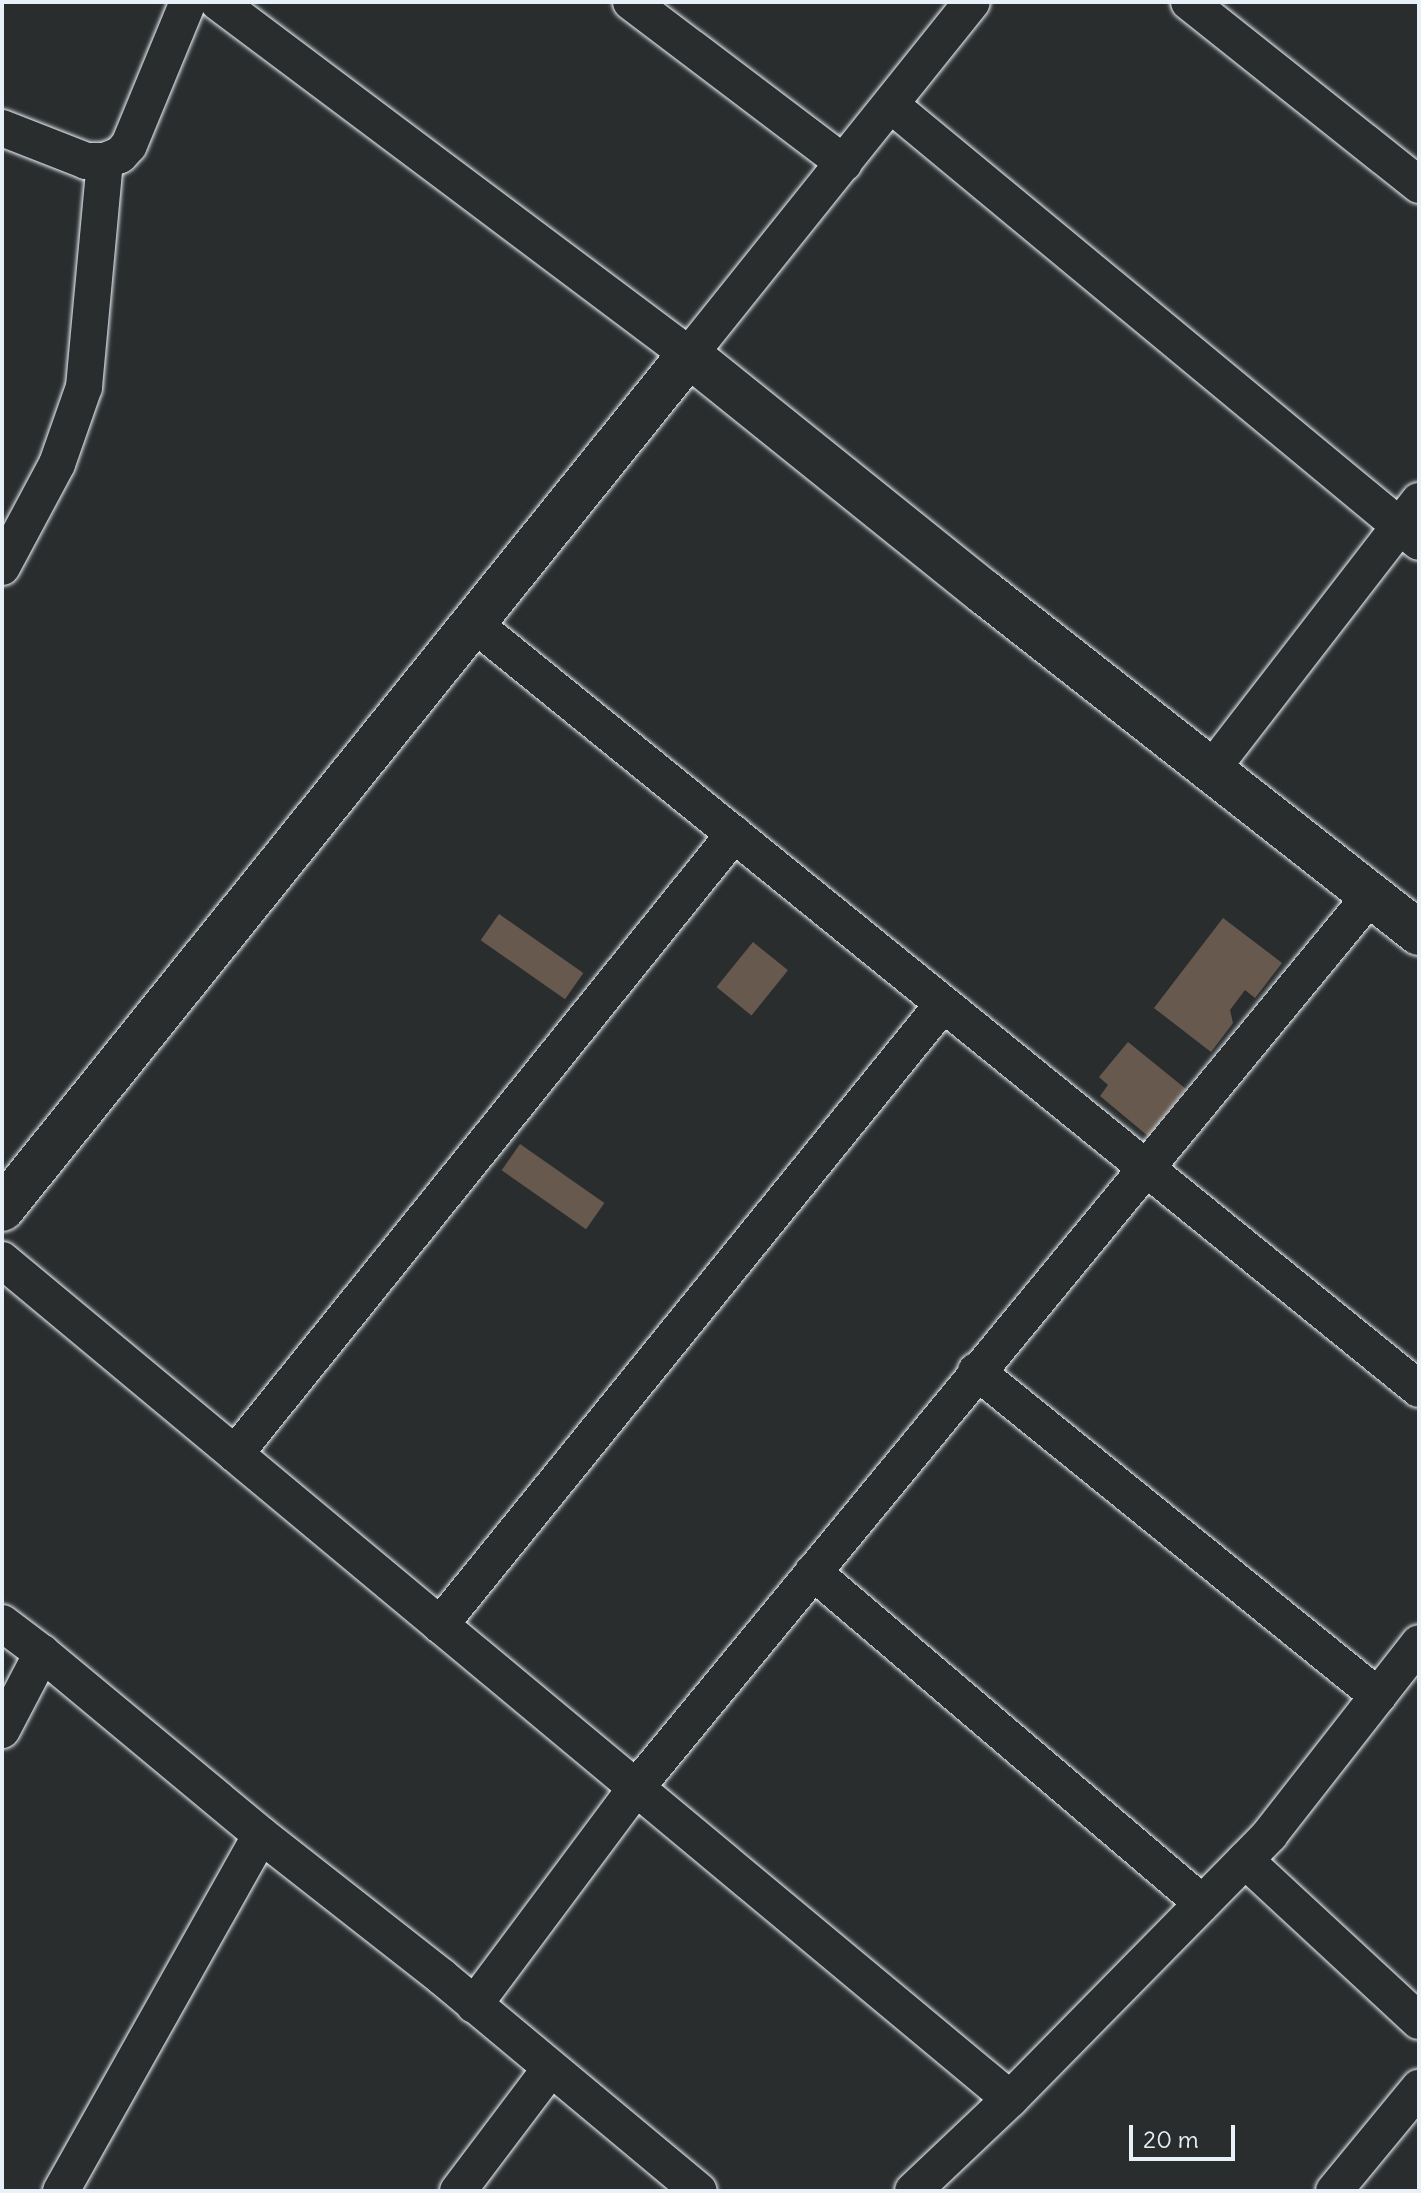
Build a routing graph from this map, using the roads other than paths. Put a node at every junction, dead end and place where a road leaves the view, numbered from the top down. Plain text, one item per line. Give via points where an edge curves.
1 (188, 2) edge
2 (218, 2) edge
3 (631, 2) edge
4 (972, 2) edge
5 (1189, 2) edge
6 (891, 105) junction
7 (3, 128) edge
8 (105, 161) junction
9 (844, 163) junction
10 (1419, 185) edge
11 (689, 355) junction
12 (1412, 524) edge
13 (2, 567) edge
14 (473, 623) junction
15 (1211, 770) junction
16 (734, 834) junction
17 (1371, 895) junction
18 (1419, 933) edge
19 (943, 1004) junction
20 (1144, 1166) junction
21 (2, 1209) edge
22 (2, 1260) edge
23 (976, 1371) junction
24 (1419, 1389) edge
25 (235, 1454) junction
26 (813, 1572) junction
27 (2, 1623) edge
28 (440, 1625) junction
29 (1419, 1643) edge
30 (42, 1653) junction
31 (1378, 1696) junction
32 (2, 1730) edge
33 (636, 1788) junction
34 (261, 1835) junction
35 (1245, 1860) junction
36 (1202, 1903) junction
37 (474, 2005) junction
38 (1419, 2021) edge
39 (550, 2069) junction
40 (1419, 2088) edge
41 (1010, 2099) junction
42 (61, 2191) edge
43 (458, 2191) edge
44 (699, 2191) edge
45 (913, 2191) edge
46 (1334, 2191) edge

1 - 8 street via 129,145
2 - 11 street
3 - 9 street
4 - 6 street
5 - 10 street
6 - 9 street
6 - 12 street
7 - 8 street via 67,156
8 - 13 street via 84,387 57,464
9 - 11 street
11 - 14 street
11 - 15 street
12 - 15 street
14 - 16 street
14 - 21 street
15 - 17 street
16 - 19 street
16 - 25 street
17 - 18 street
17 - 20 street
19 - 20 street
19 - 28 street
20 - 23 street
20 - 24 street
22 - 25 street
23 - 26 street
23 - 31 street
25 - 28 street
26 - 33 street
26 - 36 street
27 - 30 street
28 - 33 street
29 - 31 street
30 - 32 street
30 - 34 street
31 - 35 street
33 - 37 street
33 - 41 street
34 - 37 street
34 - 42 street
35 - 36 street
35 - 38 street
36 - 41 street
37 - 39 street
39 - 43 street
39 - 44 street
40 - 46 street
41 - 45 street

